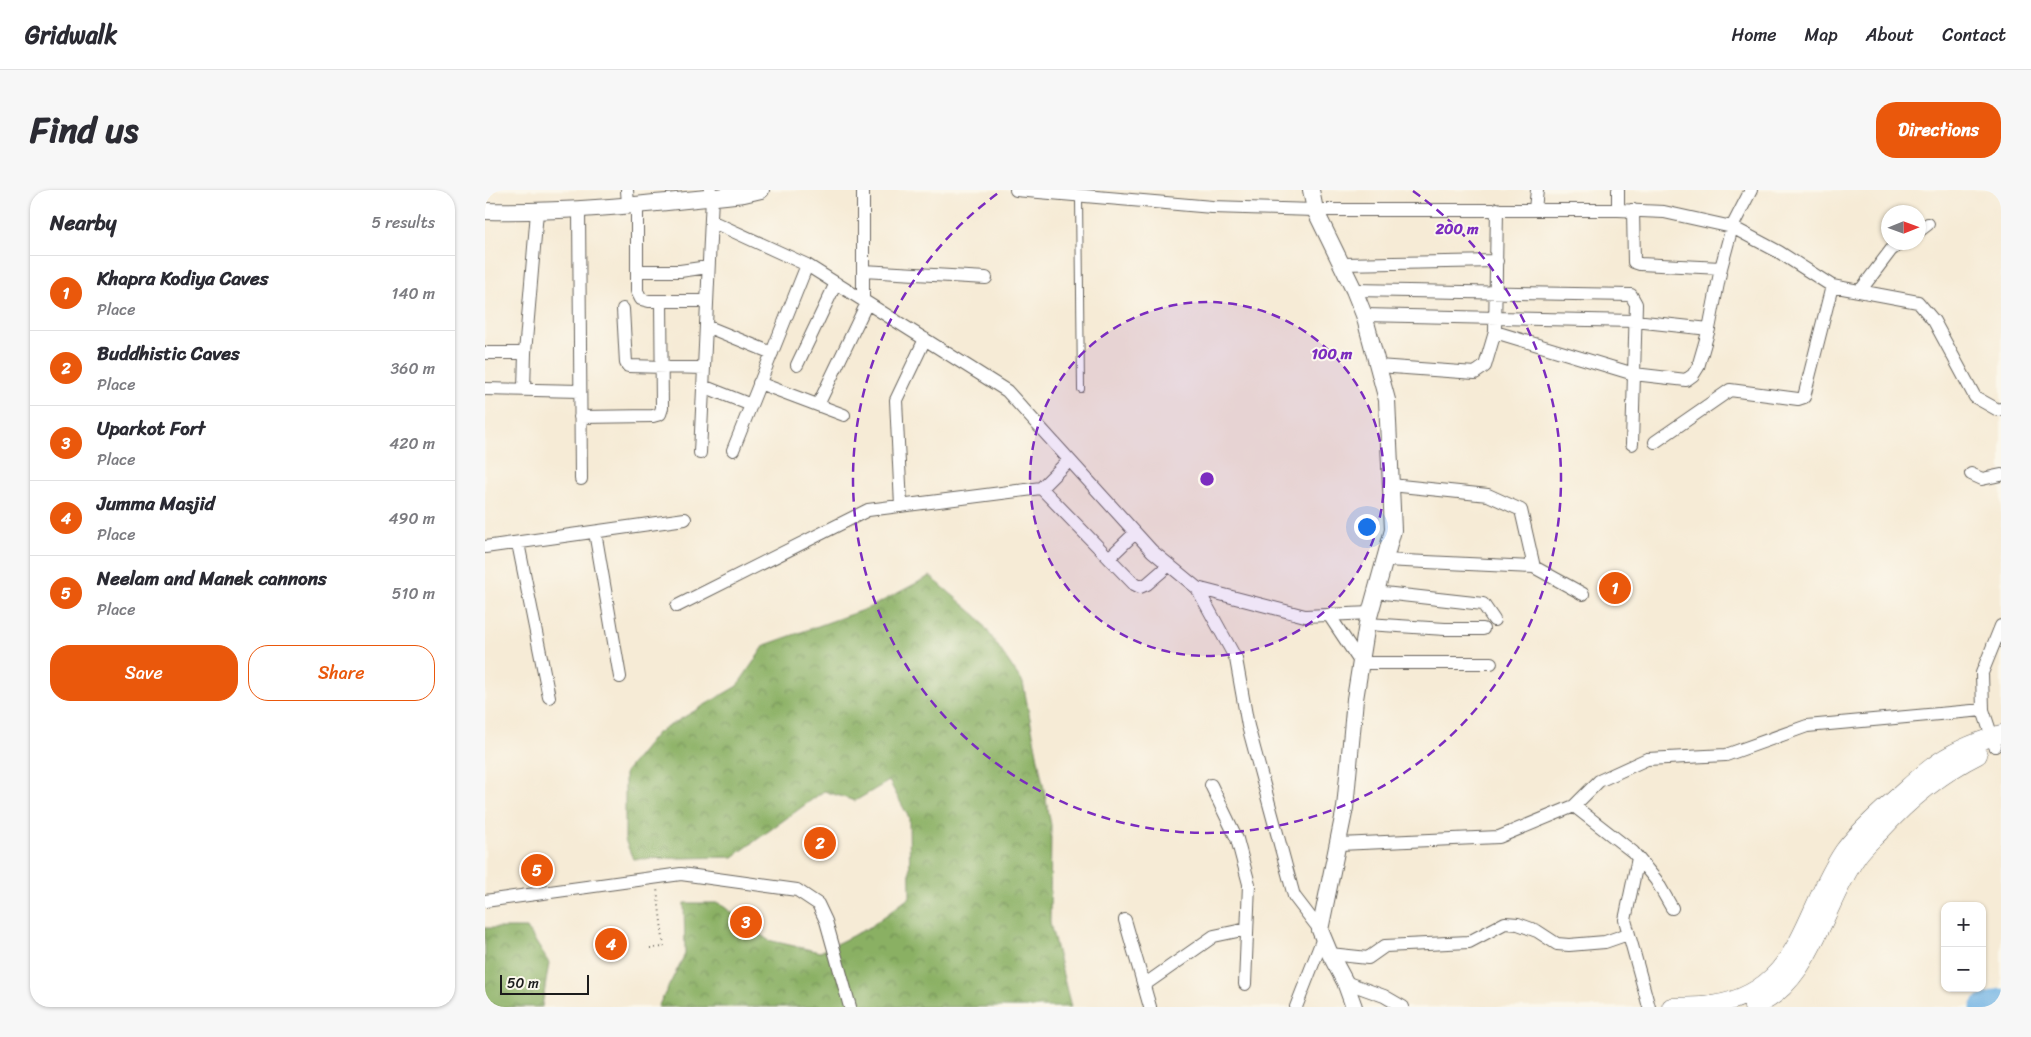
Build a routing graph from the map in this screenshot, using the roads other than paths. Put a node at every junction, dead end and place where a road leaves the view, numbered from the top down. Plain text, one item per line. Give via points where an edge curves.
1 (761, 190) edge
2 (863, 190) edge
3 (1016, 190) edge
4 (1311, 190) edge
5 (1537, 190) edge
6 (1618, 190) edge
7 (1751, 190) edge
8 (711, 194) edge
9 (1079, 196) junction
10 (630, 200) edge
11 (1497, 209) junction
12 (1535, 209) junction
13 (579, 210) junction
14 (1315, 210) junction
15 (1618, 210) junction
16 (1633, 210) junction
17 (485, 211) edge
18 (537, 212) junction
19 (711, 222) junction
20 (1732, 227) junction
21 (1891, 250) edge
22 (1497, 261) junction
23 (1342, 264) junction
24 (807, 265) junction
25 (708, 268) junction
26 (1721, 268) junction
27 (637, 270) junction
28 (863, 271) junction
29 (986, 278) dead end
30 (836, 283) junction
31 (1832, 286) junction
32 (1354, 290) junction
33 (1860, 291) junction
34 (1496, 293) junction
35 (661, 301) junction
36 (865, 301) junction
37 (707, 302) junction
38 (623, 309) dead end
39 (1364, 315) junction
40 (1495, 318) junction
41 (1635, 321) junction
42 (706, 326) junction
43 (1709, 330) junction
44 (1495, 332) junction
45 (925, 339) junction
46 (485, 353) edge
47 (525, 353) junction
48 (772, 353) junction
49 (797, 365) dead end
50 (1378, 366) junction
51 (662, 367) junction
52 (704, 368) junction
53 (1634, 374) junction
54 (759, 383) junction
55 (703, 386) junction
56 (485, 389) edge
57 (1081, 389) dead end
58 (524, 390) junction
59 (580, 390) junction
60 (751, 405) junction
61 (818, 405) junction
62 (2001, 409) edge
63 (844, 415) dead end
64 (580, 417) junction
65 (1655, 442) dead end
66 (1632, 444) dead end
67 (733, 450) dead end
68 (700, 454) dead end
69 (1069, 460) junction
70 (1971, 474) dead end
71 (2001, 474) edge
72 (581, 479) dead end
73 (1391, 484) junction
74 (1041, 488) junction
75 (901, 506) junction
76 (685, 519) dead end
77 (595, 532) junction
78 (1135, 533) junction
79 (518, 543) junction
80 (485, 547) edge
81 (1109, 558) junction
82 (1384, 560) junction
83 (1169, 565) junction
84 (1534, 567) junction
85 (1197, 588) junction
86 (1375, 592) junction
87 (1583, 594) dead end
88 (677, 606) dead end
89 (1329, 615) junction
90 (1369, 619) junction
91 (1494, 620) dead end
92 (2001, 626) edge
93 (1483, 629) dead end
94 (1361, 663) junction
95 (1491, 663) dead end
96 (620, 676) dead end
97 (549, 697) dead end
98 (1983, 710) junction
99 (1997, 740) edge
100 (1211, 785) dead end
101 (1574, 806) junction
102 (1339, 844) junction
103 (1638, 858) junction
104 (485, 901) edge
105 (1673, 908) dead end
106 (1125, 920) dead end
107 (1247, 929) junction
108 (1322, 934) junction
109 (1628, 934) junction
110 (1330, 954) junction
111 (1345, 982) junction
112 (1245, 984) dead end
113 (1144, 985) junction
114 (850, 1007) edge
115 (1150, 1007) edge
116 (1297, 1007) edge
117 (1354, 1007) edge
118 (1403, 1007) edge
119 (1649, 1007) edge
120 (1671, 1007) edge
121 (1753, 1007) edge

1 - 8 street
2 - 28 street
3 - 9 street
4 - 14 street
5 - 12 street
6 - 15 street
7 - 20 street
8 - 10 street
8 - 19 street
9 - 14 street via 1212,207
9 - 57 lane
10 - 13 street
10 - 27 street
11 - 12 street
11 - 14 street
11 - 22 street
12 - 15 street
13 - 18 street
13 - 59 street
14 - 23 street
15 - 16 street
16 - 20 street via 1665,212
16 - 26 street via 1634,262
17 - 18 street
18 - 47 street
19 - 24 street
19 - 25 street
20 - 26 street
20 - 31 street
21 - 33 street
22 - 23 street
22 - 34 street
23 - 32 street
24 - 30 street
24 - 48 street
25 - 27 street
25 - 37 street
26 - 43 street
27 - 35 street via 637,291 641,298
28 - 29 street
28 - 36 street
30 - 36 street
30 - 49 street
31 - 33 street
31 - 65 street via 1803,397 1730,390
32 - 34 street
32 - 39 street
33 - 62 street via 1919,302 1975,397
34 - 40 street
34 - 41 street via 1631,295 1636,304
35 - 37 street
35 - 51 street
36 - 45 street
36 - 61 street
37 - 42 street
38 - 51 street via 628,366
39 - 40 street
39 - 50 street
40 - 41 street
40 - 44 street
41 - 43 street
41 - 53 street
42 - 48 street
42 - 52 street
43 - 53 street via 1698,367 1686,380
44 - 50 street via 1485,366 1475,374
44 - 53 street
45 - 69 street via 1007,391
45 - 75 street via 896,400
46 - 47 street
47 - 58 street
48 - 54 street
50 - 73 street via 1387,400
51 - 52 street
51 - 64 street via 660,414
52 - 55 street
53 - 66 street
54 - 60 street
54 - 61 street
55 - 60 street
55 - 68 street
56 - 58 street
58 - 59 street
59 - 64 street
60 - 67 street
61 - 63 street
64 - 72 street
69 - 74 street
69 - 78 street
70 - 71 street via 1982,479
73 - 82 street via 1393,530
73 - 84 street via 1489,495 1521,510
74 - 75 street
74 - 81 street
75 - 88 street via 868,510
76 - 77 street
77 - 79 street
77 - 96 street
78 - 81 street
78 - 83 street
79 - 80 street
79 - 97 street
81 - 83 street via 1140,587
82 - 84 street
82 - 86 street
83 - 85 street
84 - 87 street
85 - 89 street via 1305,616
85 - 108 street via 1236,659 1249,726 1294,896
86 - 90 street
86 - 91 street via 1483,604
89 - 90 street
89 - 94 street
90 - 93 street via 1445,629
90 - 94 street
92 - 98 street via 1983,673
94 - 95 street
94 - 102 street
98 - 99 street
98 - 101 street via 1807,726 1726,755 1647,759 1599,781
99 - 120 main road via 1948,756 1866,825 1843,852 1784,966 1769,980 1751,993 1729,1002
99 - 121 main road via 1930,784 1900,810 1858,855 1845,875 1811,949 1777,993
100 - 107 street via 1244,862 1249,884
101 - 102 street via 1499,837
101 - 103 street
102 - 108 street
103 - 105 street
103 - 109 street via 1625,915
104 - 114 street via 681,874 797,890 818,904 826,921
106 - 113 street
107 - 112 street
107 - 113 street via 1214,936
108 - 110 street
108 - 116 street
109 - 110 street via 1605,942 1557,944 1537,931 1505,923 1469,942 1385,946 1368,958
109 - 119 street
110 - 111 street
111 - 117 street
111 - 118 street via 1384,996
113 - 115 street

